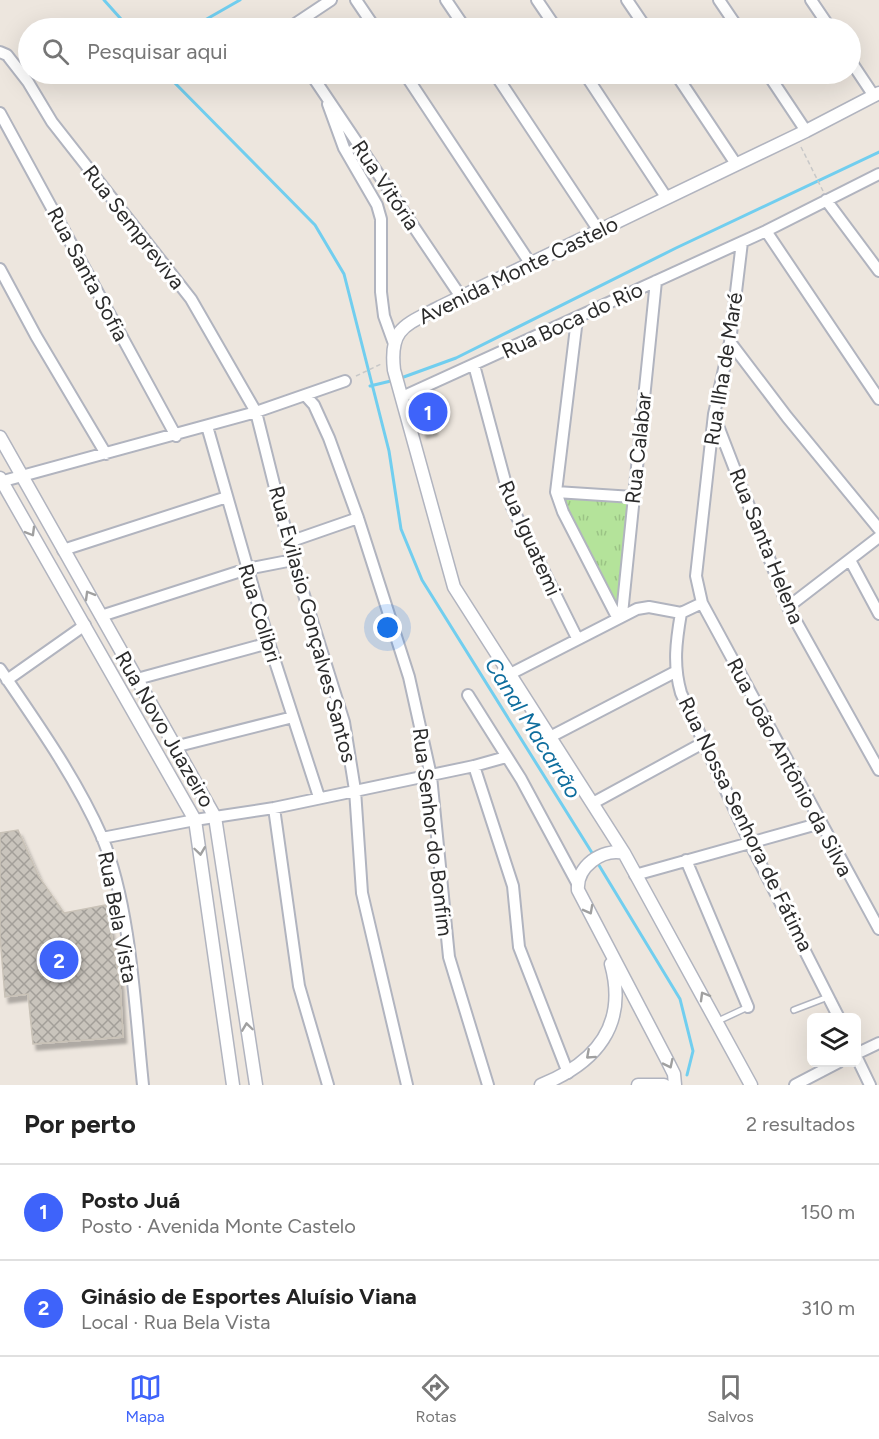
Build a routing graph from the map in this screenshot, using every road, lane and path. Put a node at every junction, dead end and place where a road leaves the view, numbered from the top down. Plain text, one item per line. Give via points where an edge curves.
1 (332, 0) edge
2 (356, 0) edge
3 (446, 0) edge
4 (537, 0) edge
5 (627, 0) edge
6 (719, 0) edge
7 (811, 0) edge
8 (304, 18) edge
9 (368, 18) edge
10 (458, 18) edge
11 (549, 18) edge
12 (639, 18) edge
13 (731, 18) edge
14 (823, 18) edge
15 (0, 52) edge
16 (18, 69) edge
17 (861, 74) edge
18 (29, 84) edge
19 (318, 84) edge
20 (412, 84) edge
21 (502, 84) edge
22 (592, 84) edge
23 (683, 84) edge
24 (774, 84) edge
25 (325, 93) junction
26 (877, 95) edge
27 (0, 113) edge
28 (801, 134) junction
29 (736, 164) junction
30 (879, 174) edge
31 (820, 186) dead end
32 (666, 197) junction
33 (826, 200) junction
34 (598, 231) junction
35 (766, 231) junction
36 (742, 242) junction
37 (530, 263) junction
38 (0, 269) edge
39 (879, 271) edge
40 (656, 281) junction
41 (461, 297) junction
42 (577, 320) junction
43 (393, 341) junction
44 (730, 342) junction
45 (474, 365) junction
46 (374, 368) dead end
47 (350, 379) joint
48 (400, 392) junction
49 (305, 395) junction
50 (879, 399) edge
51 (256, 412) junction
52 (714, 414) junction
53 (207, 426) junction
54 (176, 436) junction
55 (0, 437) edge
56 (106, 454) junction
57 (22, 477) junction
58 (1, 480) edge
59 (556, 492) junction
60 (227, 497) junction
61 (633, 497) junction
62 (358, 518) junction
63 (879, 529) edge
64 (879, 537) edge
65 (289, 542) junction
66 (63, 549) junction
67 (293, 560) junction
68 (850, 560) junction
69 (247, 569) junction
70 (702, 603) junction
71 (788, 607) junction
72 (681, 613) junction
73 (879, 614) edge
74 (101, 616) junction
75 (620, 616) junction
76 (85, 625) junction
77 (577, 638) junction
78 (269, 643) junction
79 (0, 669) edge
80 (675, 672) junction
81 (510, 674) junction
82 (137, 679) junction
83 (8, 680) junction
84 (468, 695) dead end
85 (293, 717) junction
86 (550, 737) junction
87 (703, 743) junction
88 (174, 747) junction
89 (506, 757) junction
90 (474, 766) junction
91 (879, 770) edge
92 (431, 776) junction
93 (355, 790) junction
94 (319, 797) junction
95 (593, 803) junction
96 (274, 808) junction
97 (215, 817) junction
98 (195, 820) junction
99 (821, 823) junction
100 (611, 832) junction
101 (102, 838) junction
102 (750, 843) junction
103 (624, 853) junction
104 (605, 854) junction
105 (686, 860) junction
106 (635, 875) junction
107 (577, 882) junction
108 (879, 929) edge
109 (603, 937) junction
110 (830, 996) junction
111 (748, 1007) joint
112 (794, 1010) dead end
113 (837, 1013) edge
114 (718, 1021) junction
115 (879, 1043) edge
116 (861, 1052) edge
117 (861, 1066) edge
118 (829, 1067) edge
119 (568, 1073) junction
120 (143, 1085) edge
121 (233, 1085) edge
122 (256, 1085) edge
123 (328, 1085) edge
124 (407, 1085) edge
125 (488, 1085) edge
126 (541, 1085) edge
127 (638, 1085) edge
128 (664, 1085) edge
129 (675, 1085) edge
130 (751, 1085) edge
131 (795, 1085) edge
132 (870, 1085) edge

1 - 8 street
2 - 9 street
3 - 10 street
4 - 11 street
5 - 12 street
6 - 13 street
7 - 14 street
15 - 16 street, Rua Sempreviva
17 - 26 street
18 - 51 street, Rua Sempreviva via 52,122 191,299
19 - 25 street, Rua Vitória
20 - 37 street
21 - 34 street
22 - 32 street
23 - 29 street
24 - 28 street
25 - 41 street, Rua Vitória
25 - 43 street via 338,136 377,204 381,219 382,300
26 - 28 street, Avenida Monte Castelo
27 - 54 street, Rua Santa Sofia
28 - 29 street, Avenida Monte Castelo
28 - 31 path
29 - 32 street, Avenida Monte Castelo
30 - 33 street, Rua Boca do Rio
32 - 34 street, Avenida Monte Castelo
33 - 35 street, Rua Boca do Rio
33 - 39 street
34 - 37 street, Avenida Monte Castelo
35 - 36 street, Rua Boca do Rio
35 - 50 street
36 - 40 street, Rua Boca do Rio
36 - 44 street, Rua Ilha de Maré
37 - 41 street, Avenida Monte Castelo
38 - 56 street
40 - 42 street, Rua Boca do Rio
40 - 61 street, Rua Calabar
41 - 43 street, Avenida Monte Castelo via 402,328
42 - 45 street, Rua Boca do Rio
42 - 59 street
43 - 48 street
44 - 52 street, Rua Ilha de Maré
44 - 63 street
45 - 48 street, Rua Boca do Rio
45 - 77 street, Rua Iguatemi via 512,507
46 - 47 path
47 - 49 street
48 - 81 street via 454,586
49 - 51 street
49 - 62 street, Rua Senhor do Bonfim via 316,410
51 - 53 street
51 - 65 street, Rua Evilasio Gonçalves Santos
52 - 70 street, Rua Ilha de Maré via 696,576
52 - 71 street, Rua Santa Helena
53 - 54 street
53 - 60 street, Rua Colibri
54 - 56 street
55 - 57 street, Rua Novo Juazeiro
56 - 57 street
57 - 58 street
57 - 66 street, Rua Novo Juazeiro
58 -> 76 street, Rua Novo Juazeiro
59 - 61 street
59 - 75 street
60 - 66 street
60 - 69 street, Rua Colibri
61 - 75 street, Rua Calabar
62 - 65 street
62 - 92 street, Rua Senhor do Bonfim via 409,677
64 - 68 street
65 - 67 street, Rua Evilasio Gonçalves Santos
74 -> 66 street, Rua Novo Juazeiro
67 - 69 street
67 - 93 street, Rua Evilasio Gonçalves Santos via 344,722
68 - 71 street
68 - 73 street
69 - 74 street
69 - 78 street, Rua Colibri
70 - 72 street
70 - 99 street, Rua João Antônio da Silva
71 - 91 street, Rua Santa Helena
72 - 75 street via 649,607
72 - 80 street, Rua Nossa Senhora de Fátima
74 - 82 street, Rua Novo Juazeiro
75 - 77 street
76 - 83 street
76 - 98 street, Rua Novo Juazeiro
77 - 81 street
78 - 82 street
78 - 85 street, Rua Colibri
79 - 83 street, Rua Bela Vista
80 - 86 street
80 - 87 street, Rua Nossa Senhora de Fátima
81 - 86 street
82 - 88 street, Rua Novo Juazeiro
83 - 101 street, Rua Bela Vista via 63,766
84 - 89 street
85 - 88 street
85 - 94 street, Rua Colibri
86 - 95 street
87 - 95 street
87 - 102 street, Rua Nossa Senhora de Fátima
88 - 97 street, Rua Novo Juazeiro
89 - 90 street
89 - 107 street
90 - 92 street
90 - 119 street via 513,886 519,947
92 - 93 street
92 - 125 street, Rua Senhor do Bonfim via 449,957
93 - 94 street
93 - 124 street, Rua Evilasio Gonçalves Santos via 362,893
94 - 96 street
95 - 100 street
96 - 97 street
96 - 123 street via 299,986
97 - 98 street
122 -> 97 street, Rua Novo Juazeiro
98 - 101 street
98 -> 121 street, Rua Novo Juazeiro
99 - 102 street
99 - 108 street, Rua João Antônio da Silva
100 - 103 street
100 - 104 street via 612,845
101 - 120 street, Rua Bela Vista via 116,882 129,951
102 - 105 street
102 - 110 street, Rua Nossa Senhora de Fátima
103 - 104 street
103 - 106 street
104 - 107 street via 586,864
105 - 106 street
105 - 111 street
114 -> 106 street
107 -> 109 street
109 -> 119 street via 616,981 610,1027 597,1050
109 -> 129 street via 667,1060
110 - 112 lane
110 - 113 street, Rua Nossa Senhora de Fátima
111 - 114 lane
114 - 130 street
115 - 116 street
117 - 132 street
118 - 131 street
119 - 126 street
127 - 128 street

